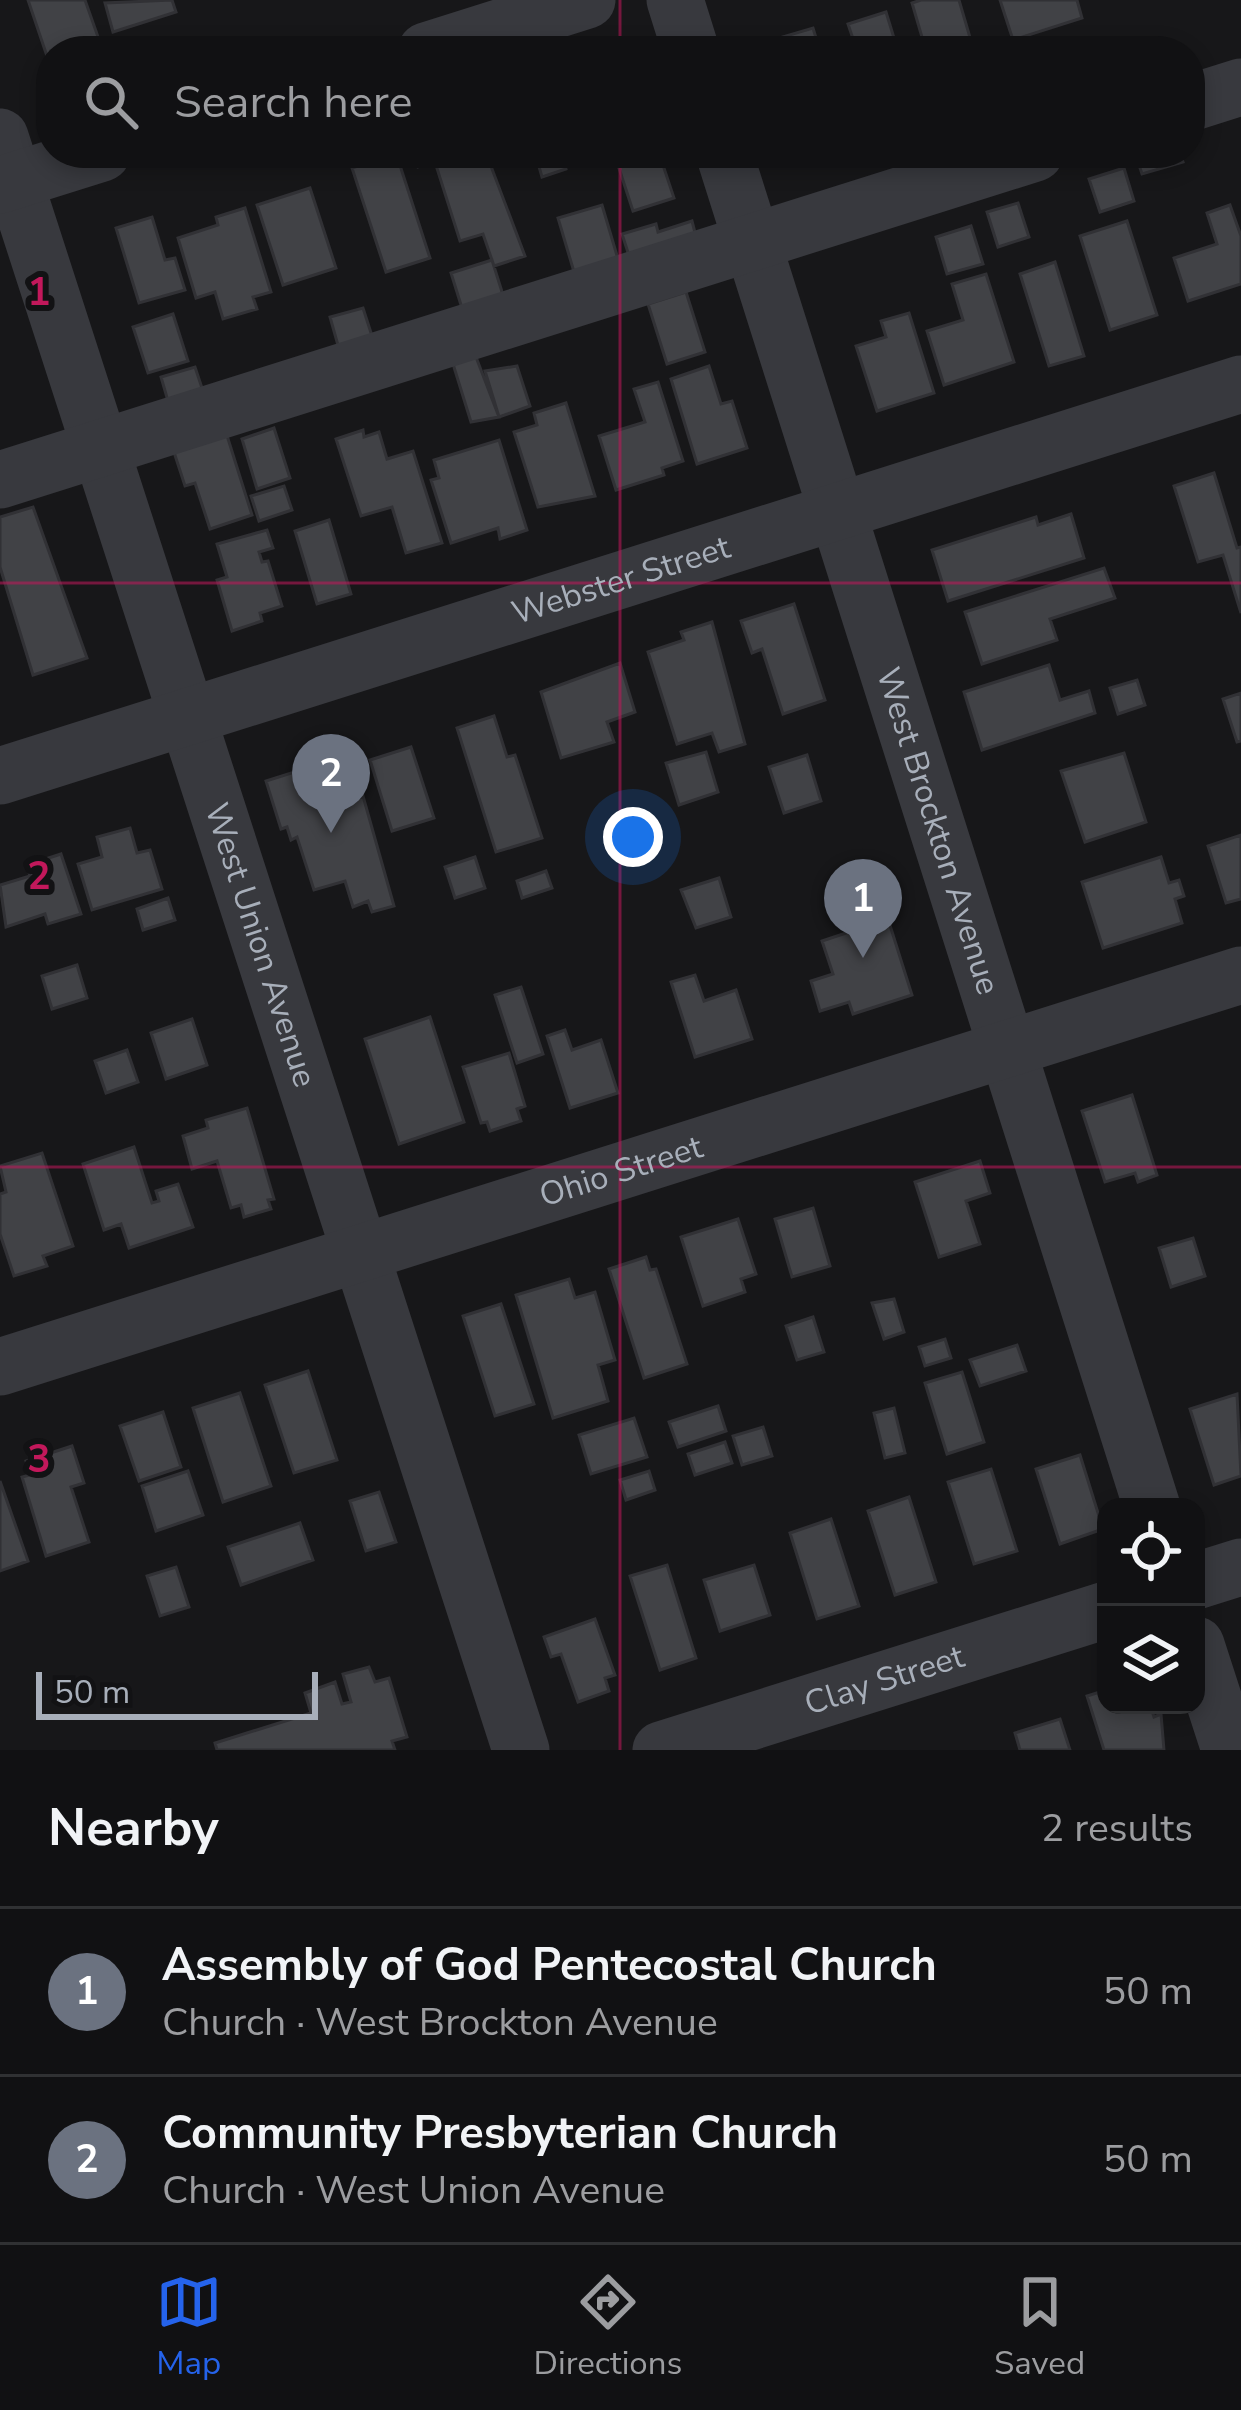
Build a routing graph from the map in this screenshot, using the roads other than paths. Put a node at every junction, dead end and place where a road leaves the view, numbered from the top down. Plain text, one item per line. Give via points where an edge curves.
1 (587, 0) edge
2 (675, 0) edge
3 (473, 36) edge
4 (687, 36) edge
5 (1241, 87) edge
6 (1205, 99) edge
7 (36, 163) edge
8 (5, 168) edge
9 (729, 168) edge
10 (989, 168) edge
11 (753, 244) junction
12 (1241, 383) edge
13 (101, 448) junction
14 (0, 480) edge
15 (836, 511) junction
16 (187, 717) junction
17 (0, 776) edge
18 (1241, 975) edge
19 (1005, 1050) junction
20 (362, 1253) junction
21 (0, 1367) edge
22 (1149, 1498) edge
23 (1241, 1567) edge
24 (1205, 1578) edge
25 (1097, 1613) edge
26 (1205, 1673) edge
27 (521, 1750) edge
28 (661, 1750) edge
29 (1230, 1750) edge

1 - 3 street
2 - 4 street
5 - 6 street
7 - 8 street
8 - 13 street, West Union Avenue
9 - 11 street, West Brockton Avenue
10 - 11 street
11 - 13 street
11 - 15 street, West Brockton Avenue
12 - 15 street, Webster Street
13 - 14 street
13 - 16 street, West Union Avenue
15 - 16 street, Webster Street
15 - 19 street, West Brockton Avenue
16 - 17 street, Webster Street
16 - 20 street, West Union Avenue
18 - 19 street, Ohio Street
19 - 20 street, Ohio Street
19 - 22 street, West Brockton Avenue
20 - 21 street, Ohio Street
20 - 27 street, West Union Avenue
23 - 24 street
25 - 28 street, Clay Street
26 - 29 street

